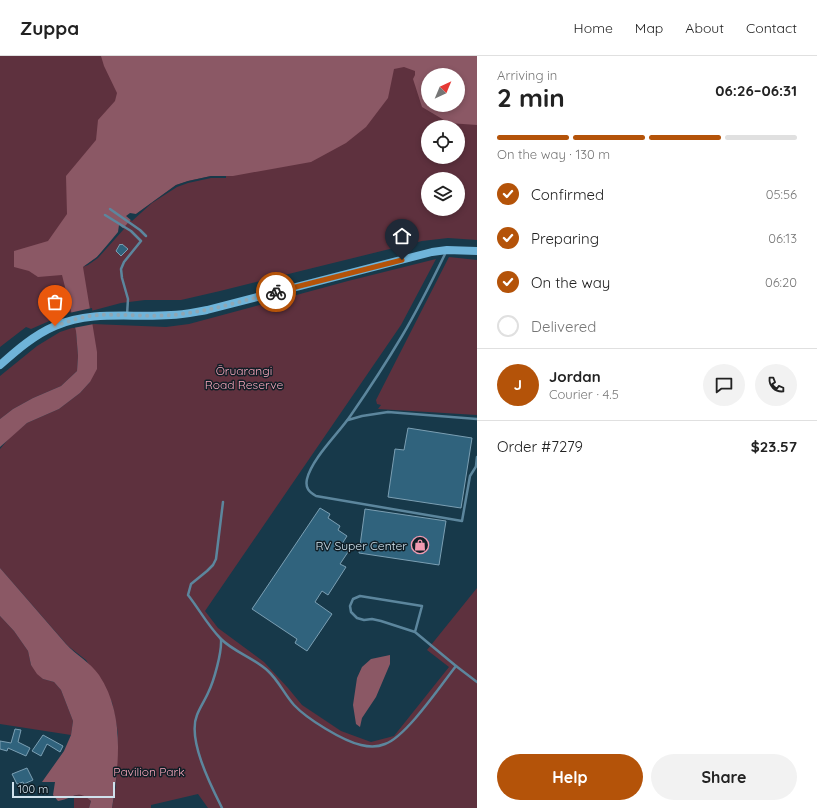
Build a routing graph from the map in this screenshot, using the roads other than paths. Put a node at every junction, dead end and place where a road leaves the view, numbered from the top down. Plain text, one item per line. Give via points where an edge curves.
1 (110, 210) dead end
2 (105, 215) dead end
3 (146, 236) dead end
4 (447, 250) junction
5 (477, 251) edge
6 (126, 315) junction
7 (0, 365) edge
8 (477, 419) edge
9 (348, 421) junction
10 (477, 457) edge
11 (476, 466) edge
12 (223, 502) dead end
13 (415, 632) junction
14 (221, 639) junction
15 (456, 666) junction
16 (477, 682) edge
17 (222, 808) edge

1 - 3 lane
2 - 6 lane via 131,231 141,241 124,262 121,272 128,299
4 - 5 street
4 - 6 street via 208,310 172,315
4 - 9 lane via 402,335
6 - 7 street via 99,316 66,322 30,340
8 - 9 lane via 388,412
9 - 11 lane via 316,461 306,480 306,487 316,496 462,521 470,476
10 - 11 lane
12 - 14 lane via 216,559 213,565 191,584 188,595
13 - 13 lane via 422,606 360,596 353,599 351,612 357,618 381,621
13 - 15 lane
14 - 15 lane via 270,673 288,698 305,714 340,736 356,744 370,747 386,744 405,730
14 - 17 lane via 210,691 195,722 199,756
15 - 16 lane

